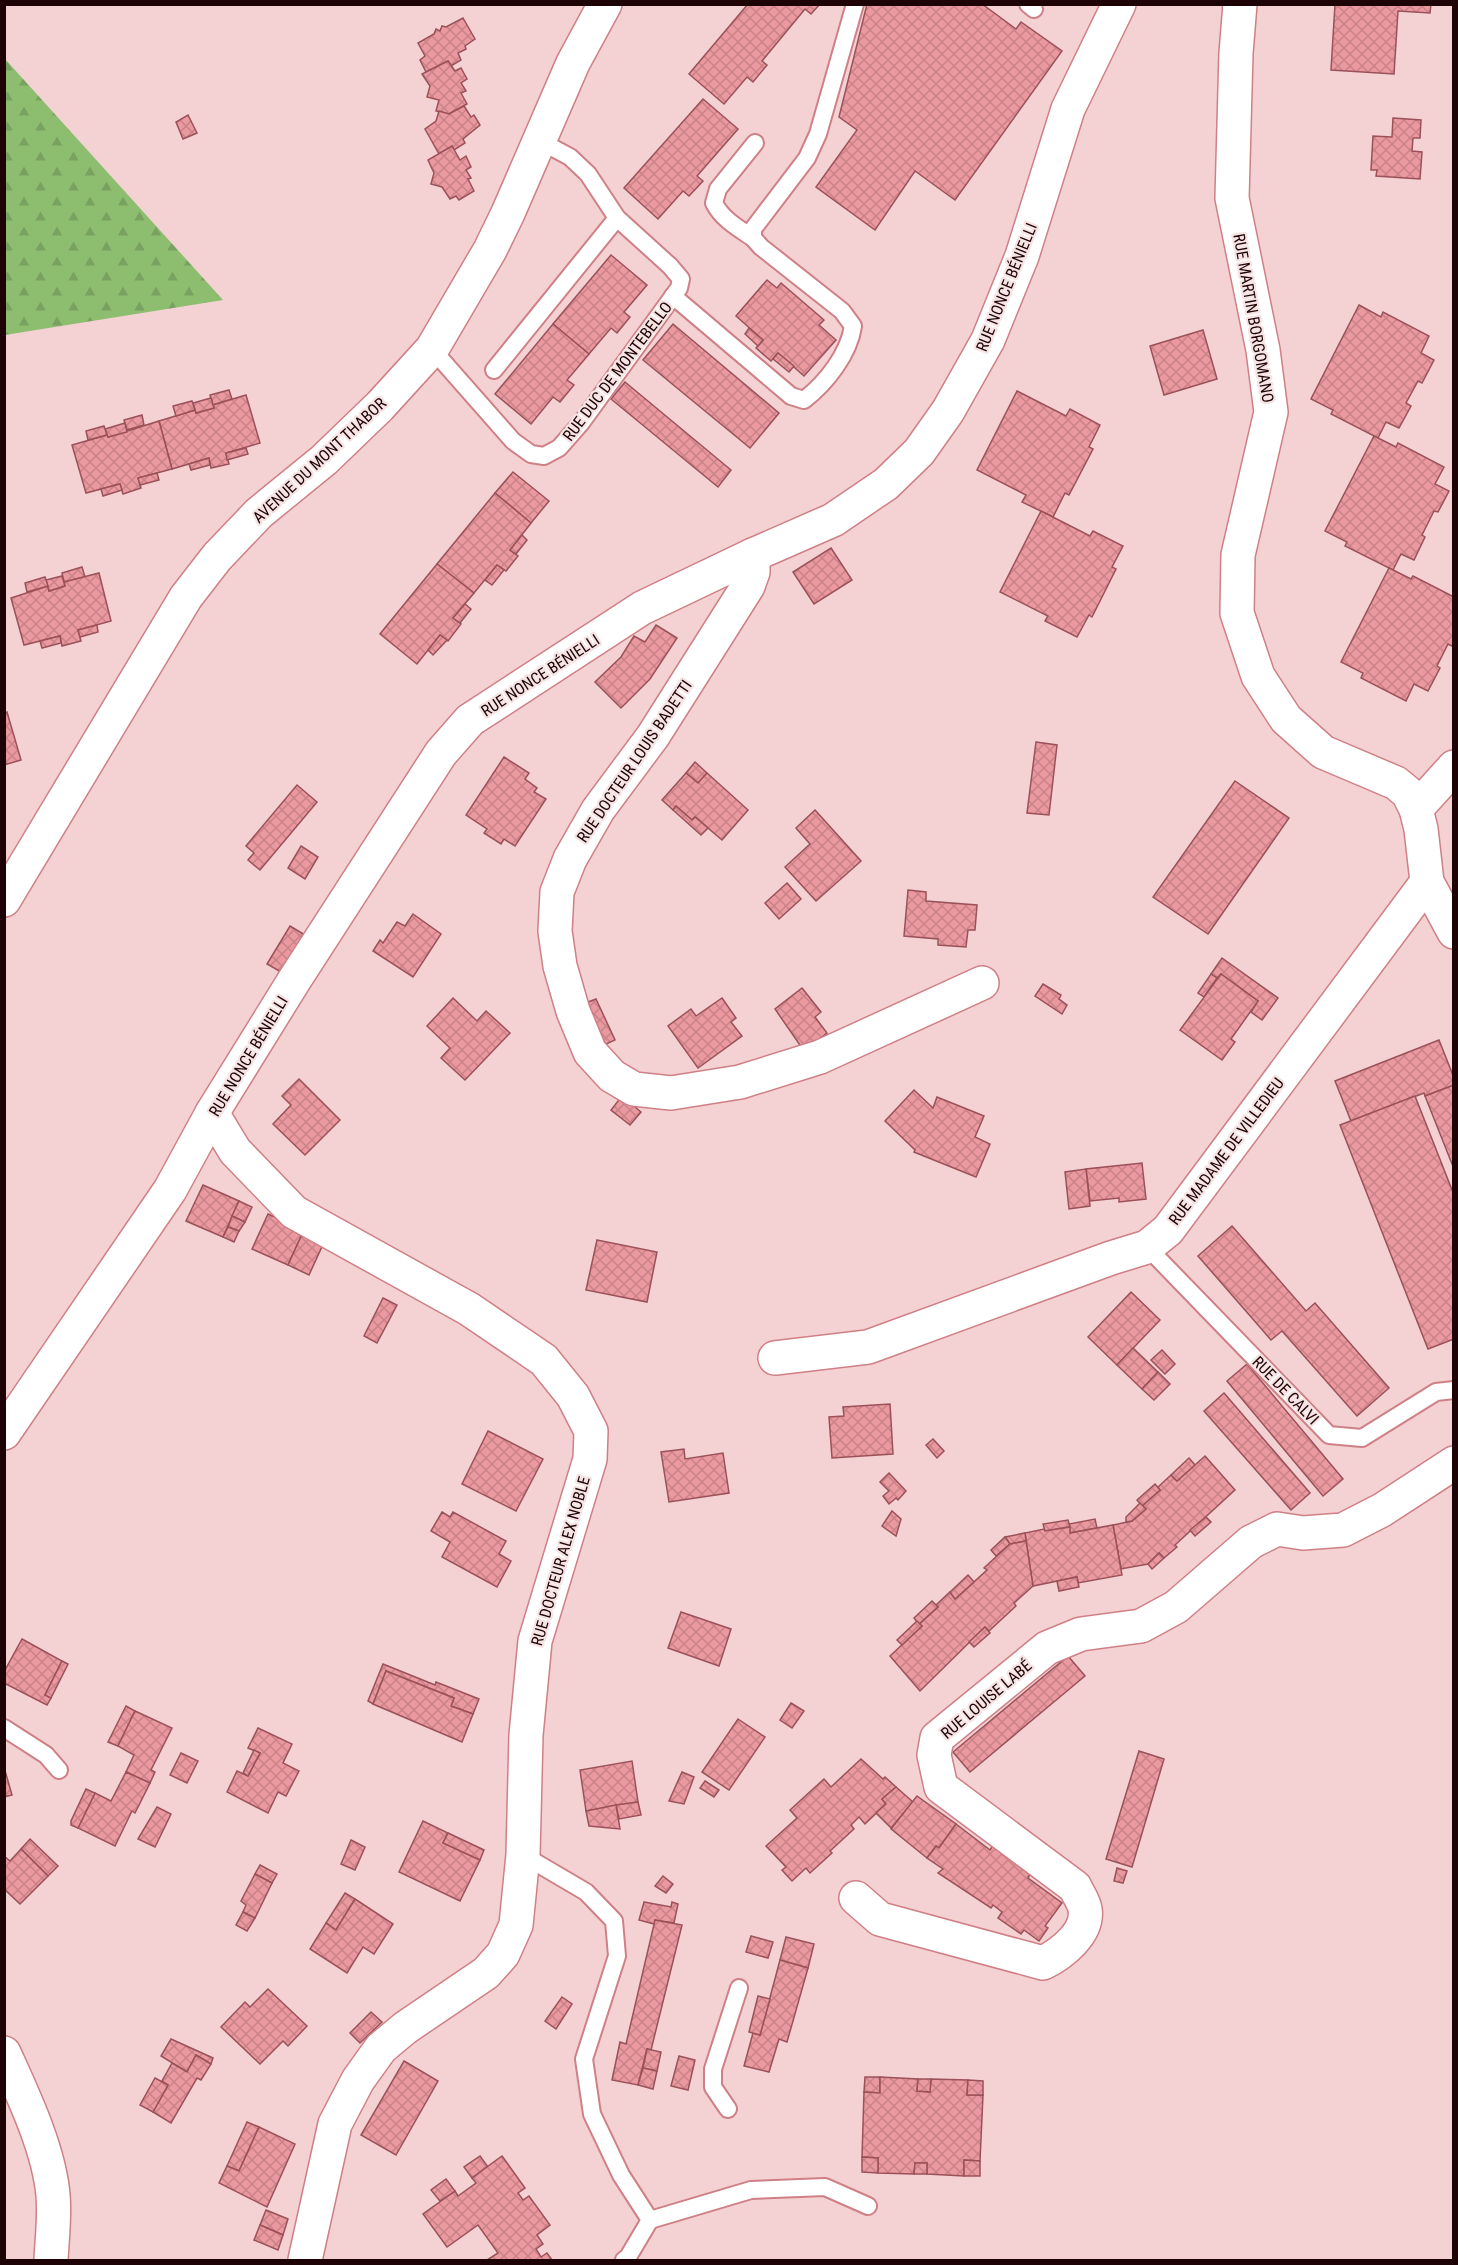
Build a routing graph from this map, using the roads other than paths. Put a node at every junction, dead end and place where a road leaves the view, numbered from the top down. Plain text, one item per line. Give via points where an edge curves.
1 (605, 4) edge
2 (855, 4) edge
3 (1119, 4) edge
4 (1240, 4) edge
5 (538, 140) junction
6 (755, 143) dead end
7 (617, 219) junction
8 (753, 238) junction
9 (673, 296) junction
10 (432, 349) junction
11 (494, 370) dead end
12 (753, 555) junction
13 (1454, 766) edge
14 (1416, 809) junction
15 (1427, 882) junction
16 (4, 900) edge
17 (1454, 932) edge
18 (982, 983) dead end
19 (212, 1113) junction
20 (1147, 1247) junction
21 (775, 1358) dead end
22 (1454, 1390) edge
23 (4, 1433) edge
24 (1454, 1462) edge
25 (4, 1728) edge
26 (60, 1770) dead end
27 (523, 1855) junction
28 (856, 1898) dead end
29 (740, 1988) dead end
30 (4, 2053) edge
31 (728, 2109) dead end
32 (868, 2206) dead end
33 (650, 2220) junction
34 (51, 2260) edge
35 (305, 2260) edge
36 (624, 2260) edge

1 - 5 street, AVENUE DU MONT THABOR
2 - 8 lane via 818,134 807,158 759,218
3 - 12 street, RUE NONCE BÉNIELLI via 1068,109 1022,256 988,340 948,411 919,452 886,484 833,520
4 - 14 street, RUE MARTIN BORGOMANO via 1232,198 1263,350 1271,412 1238,555 1237,613 1258,676 1286,718 1323,752 1396,783
5 - 7 lane, RUE DUC DE MONTEBELLO via 570,157 588,174
5 - 10 street, AVENUE DU MONT THABOR via 490,250
6 - 8 lane via 718,189 714,202 734,225
7 - 9 lane, RUE DUC DE MONTEBELLO via 681,279
7 - 11 lane
8 - 9 lane via 842,311 853,326 850,342 818,389 804,400 791,396
9 - 10 lane, RUE DUC DE MONTEBELLO via 581,423 559,448 544,456 531,454 513,441
10 - 16 street, AVENUE DU MONT THABOR via 324,460 259,513 217,557 186,597
12 - 18 street, RUE DOCTEUR LOUIS BADETTI via 748,586 653,736 598,810 570,859 558,892 555,931 560,966 590,1052 612,1076 634,1089 671,1093 740,1082 820,1057
12 - 19 street, RUE NONCE BÉNIELLI via 642,608 470,720 441,753
13 - 14 street
14 - 15 street, RUE MARTIN BORGOMANO
15 - 17 street, RUE MARTIN BORGOMANO
15 - 20 street, RUE MADAME DE VILLEDIEU via 1168,1230
19 - 23 street, RUE NONCE BÉNIELLI via 170,1190
19 - 27 street, RUE DOCTEUR ALEX NOBLE via 235,1151 294,1212 469,1309 544,1360 573,1396 591,1431 590,1460 535,1641 526,1736
20 - 21 street, RUE MADAME DE VILLEDIEU via 868,1347
20 - 22 lane, RUE DE CALVI via 1329,1435 1362,1438 1436,1392
24 - 28 street, RUE LOUISE LABÉ via 1382,1510 1343,1530 1277,1530 1251,1542 1176,1607 1141,1626 1081,1634 1047,1648 937,1738 934,1755 941,1787 1075,1887 1086,1910 1081,1930 1063,1953 1043,1963 1009,1955 880,1919
25 - 26 lane via 46,1755
27 - 33 lane via 586,1892 614,1921 617,1956 584,2059 592,2114 621,2175
27 - 35 street, RUE DOCTEUR ALEX NOBLE via 516,1926 503,1954 486,1973 381,2048 358,2080 335,2124
29 - 31 lane via 713,2069 713,2086
30 - 34 street via 27,2104 53,2194
32 - 33 lane via 825,2187 751,2190
33 - 36 lane

